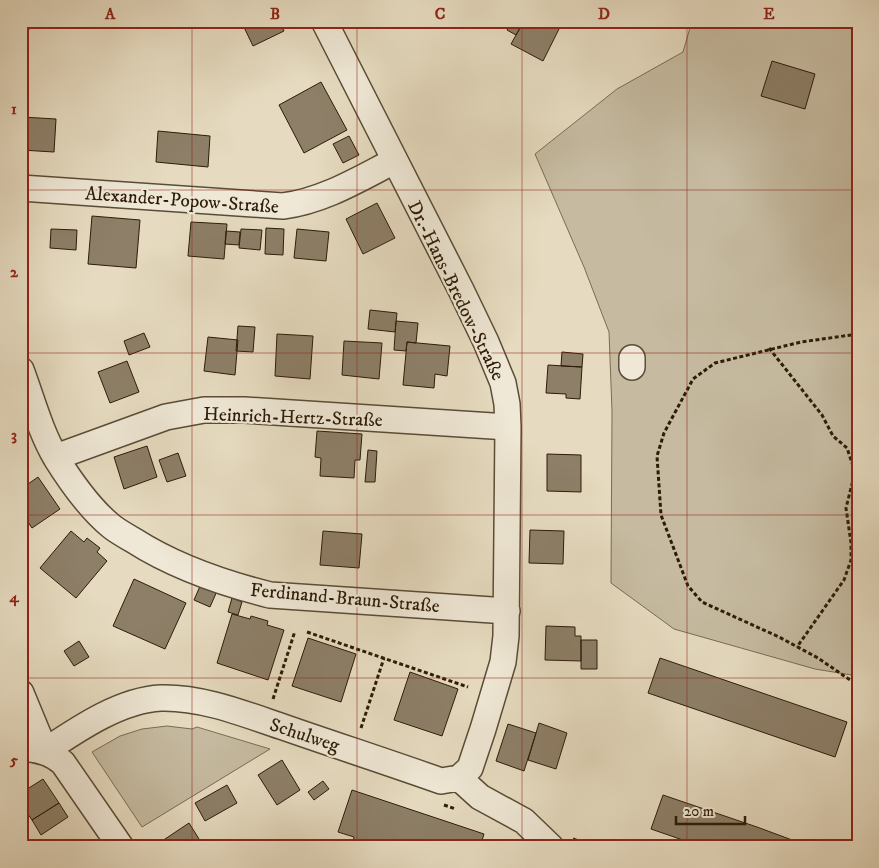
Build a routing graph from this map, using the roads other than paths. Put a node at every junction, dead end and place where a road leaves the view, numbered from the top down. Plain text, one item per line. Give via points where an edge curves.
1 (324, 21) edge
2 (394, 161) junction
3 (21, 188) edge
4 (21, 370) edge
5 (508, 427) junction
6 (56, 457) junction
7 (507, 611) junction
8 (21, 693) edge
9 (33, 750) edge
10 (459, 778) junction
11 (121, 847) edge
12 (551, 847) edge

1 - 2 street, Dr.-Hans-Bredow-Straße
2 - 3 street, Alexander-Popow-Straße via 316,199 283,206
2 - 5 street, Dr.-Hans-Bredow-Straße via 486,342 502,383
4 - 6 street, Ferdinand-Braun-Straße
5 - 6 street, Heinrich-Hertz-Straße via 204,410 166,417
5 - 7 street, Dr.-Hans-Bredow-Straße
6 - 7 street, Ferdinand-Braun-Straße via 81,495 111,526 151,552 234,586 270,594
7 - 10 street, Dr.-Hans-Bredow-Straße via 503,662 494,694 470,768
8 - 9 street
9 - 10 street, Schulweg via 100,716 130,705 160,698 192,700 225,708 442,781
9 - 11 street via 56,756 63,763
10 - 12 street via 480,796 524,821

